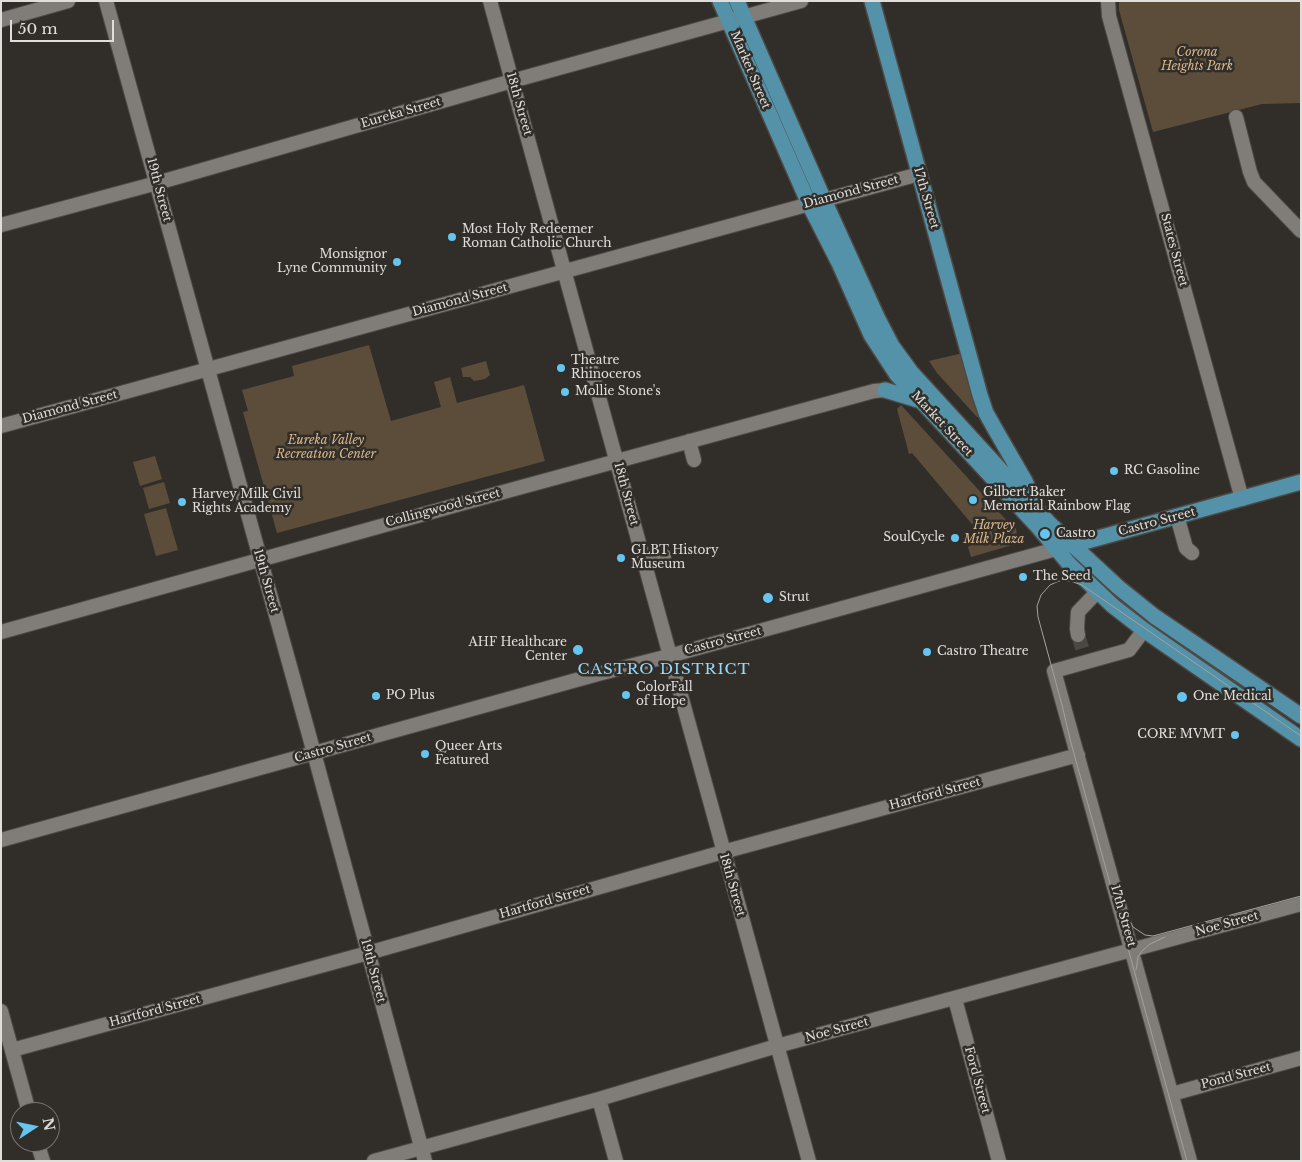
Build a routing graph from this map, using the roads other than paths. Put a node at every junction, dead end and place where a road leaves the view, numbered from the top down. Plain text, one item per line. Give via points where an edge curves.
1 (68, 1) edge
2 (106, 1) edge
3 (490, 1) edge
4 (720, 1) edge
5 (737, 1) edge
6 (801, 1) edge
7 (872, 1) edge
8 (1108, 1) edge
9 (744, 17) junction
10 (1, 20) edge
11 (729, 22) junction
12 (512, 81) junction
13 (1236, 117) dead end
14 (919, 174) junction
15 (157, 183) junction
16 (824, 200) junction
17 (809, 204) junction
18 (1, 225) edge
19 (1301, 231) edge
20 (565, 271) junction
21 (208, 369) junction
22 (885, 390) joint
23 (918, 400) junction
24 (1, 426) edge
25 (689, 441) junction
26 (694, 460) dead end
27 (617, 461) junction
28 (1301, 482) edge
29 (1242, 499) junction
30 (1036, 508) junction
31 (1177, 516) junction
32 (1073, 545) junction
33 (1056, 550) junction
34 (1192, 552) dead end
35 (664, 556) dead end
36 (260, 559) junction
37 (644, 561) junction
38 (1098, 591) junction
39 (1144, 630) junction
40 (1, 632) edge
41 (1078, 634) tunnel mouth
42 (669, 656) junction
43 (1301, 716) edge
44 (1301, 739) edge
45 (314, 753) junction
46 (1078, 756) junction
47 (1, 840) edge
48 (723, 852) junction
49 (1301, 904) edge
50 (1132, 949) junction
51 (368, 953) junction
52 (955, 999) junction
53 (1, 1011) edge
54 (777, 1046) junction
55 (12, 1050) junction
56 (1300, 1055) edge
57 (1172, 1094) junction
58 (599, 1099) junction
59 (26, 1102) edge
60 (423, 1154) edge
61 (374, 1161) edge
62 (616, 1161) edge
63 (809, 1161) edge
64 (999, 1161) edge
65 (1190, 1161) edge

1 - 10 street
2 - 15 street, 19th Street
3 - 12 street, 18th Street
4 - 11 main road, Market Street
5 - 9 main road, Market Street
6 - 9 street, Eureka Street
7 - 14 main road, 17th Street
8 - 29 street, States Street via 1109,16
9 - 11 street, Eureka Street
9 - 16 main road, Market Street
11 - 12 street, Eureka Street
11 - 17 main road, Market Street
12 - 15 street, Eureka Street
12 - 20 street, 18th Street
13 - 19 street via 1254,182
14 - 16 street, Diamond Street
14 - 30 main road, 17th Street via 986,413 1025,481
15 - 18 street, Eureka Street
15 - 21 street, 19th Street
16 - 17 street, Diamond Street
16 - 30 main road, Market Street via 881,326 901,359
17 - 20 street, Diamond Street
17 - 23 main road, Market Street via 871,335 897,376
20 - 21 street, Diamond Street
20 - 27 street, 18th Street
21 - 24 street, Diamond Street
21 - 36 street, 19th Street
22 - 23 main road
22 - 25 street, Collingwood Street via 874,390
23 - 33 main road, Market Street
25 - 26 street
25 - 27 street, Collingwood Street
27 - 36 street, Collingwood Street
27 - 37 street, 18th Street
28 - 29 main road, Castro Street
29 - 31 main road, Castro Street
30 - 32 main road, Market Street
31 - 32 main road, Castro Street
31 - 34 street via 1186,548
32 - 33 street, Castro Street
32 - 43 main road, Market Street via 1154,616
33 - 38 main road, Market Street
33 - 42 street, Castro Street
35 - 37 street
36 - 40 street, Collingwood Street
36 - 45 street, 19th Street
37 - 42 street, 18th Street
38 - 39 main road, Market Street
38 - 41 street via 1078,612
39 - 44 main road, Market Street
39 - 46 street, 17th Street via 1129,650 1084,656 1054,671
42 - 45 street, Castro Street
42 - 48 street, 18th Street
45 - 47 street, Castro Street
45 - 51 street, 19th Street
46 - 48 street, Hartford Street
46 - 50 street, 17th Street
48 - 51 street, Hartford Street
48 - 54 street, 18th Street
49 - 50 street, Noe Street
50 - 52 street, Noe Street
50 - 57 street, 17th Street
51 - 55 street, Hartford Street
51 - 60 street, 19th Street
52 - 54 street, Noe Street
52 - 64 street, Ford Street
53 - 55 street
54 - 58 street, Noe Street
54 - 63 street, 18th Street
55 - 59 street
56 - 57 street, Pond Street
57 - 65 street, 17th Street
58 - 60 street, Noe Street
58 - 62 street
60 - 61 street, Noe Street

